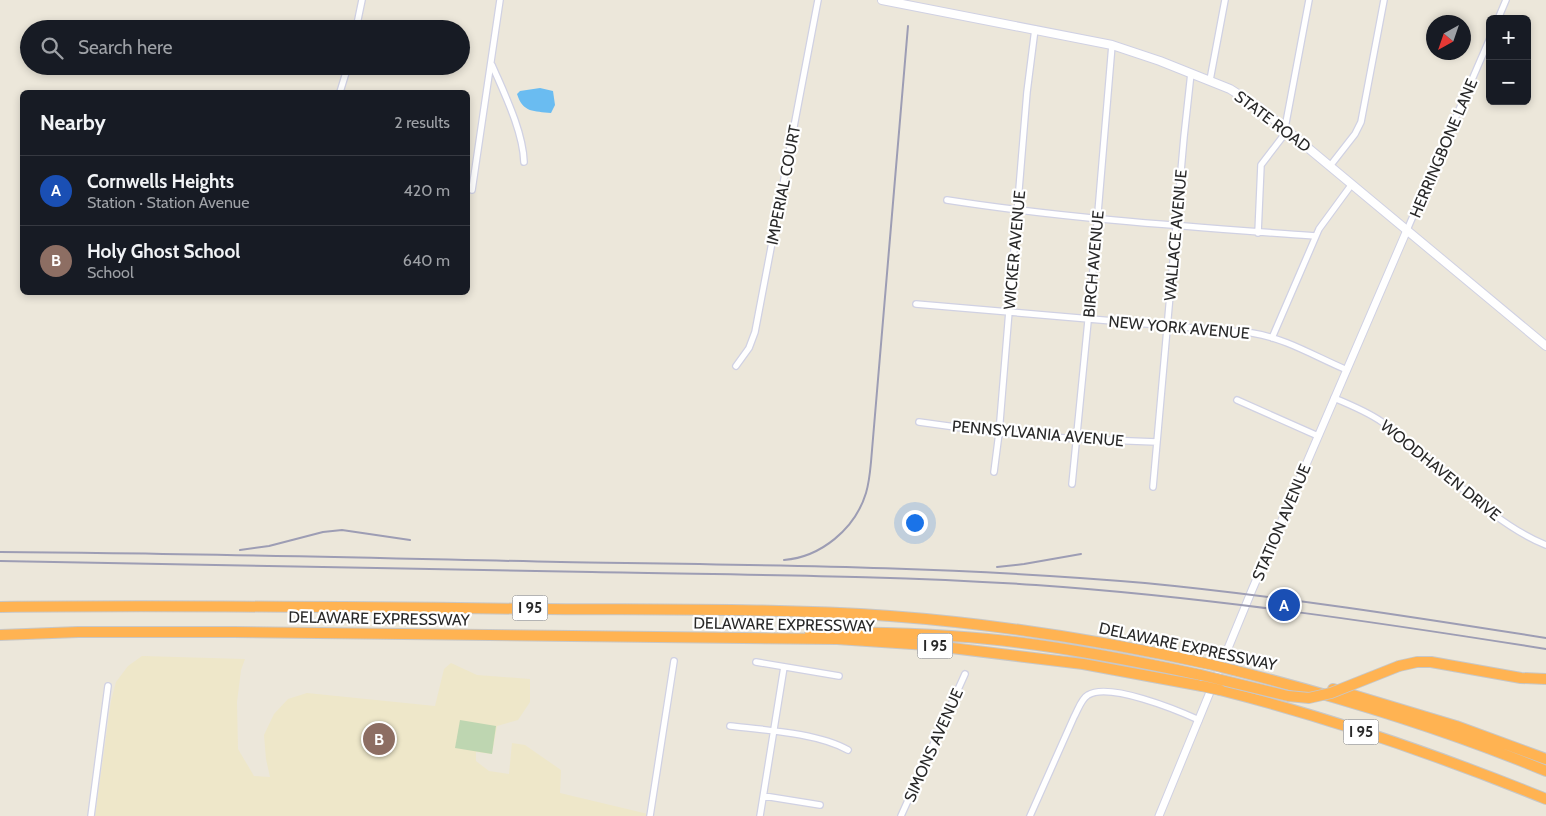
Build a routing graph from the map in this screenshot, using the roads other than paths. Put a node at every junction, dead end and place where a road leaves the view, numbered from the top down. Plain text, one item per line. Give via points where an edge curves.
1 (362, 0) edge
2 (500, 0) edge
3 (818, 0) edge
4 (882, 0) edge
5 (1225, 0) edge
6 (1309, 0) edge
7 (1384, 0) edge
8 (1506, 0) edge
9 (1500, 15) edge
10 (358, 20) edge
11 (1035, 29) junction
12 (1112, 45) junction
13 (1486, 47) edge
14 (491, 62) junction
15 (1191, 73) junction
16 (345, 75) edge
17 (1210, 80) junction
18 (341, 90) edge
19 (1286, 130) junction
20 (524, 162) dead end
21 (1330, 166) junction
22 (1352, 184) junction
23 (472, 190) dead end
24 (947, 200) dead end
25 (1017, 211) junction
26 (1097, 219) junction
27 (1176, 226) junction
28 (1407, 230) junction
29 (1258, 233) junction
30 (1315, 236) junction
31 (916, 304) dead end
32 (1008, 312) junction
33 (1088, 319) junction
34 (1167, 325) junction
35 (1272, 338) junction
36 (1546, 346) edge
37 (736, 366) dead end
38 (1347, 370) junction
39 (1334, 398) junction
40 (1237, 400) dead end
41 (919, 422) dead end
42 (999, 433) junction
43 (1318, 436) junction
44 (1078, 439) junction
45 (1158, 442) junction
46 (994, 472) dead end
47 (1072, 484) dead end
48 (1153, 487) dead end
49 (1546, 545) edge
50 (0, 608) edge
51 (0, 635) edge
52 (674, 661) dead end
53 (756, 662) dead end
54 (784, 667) junction
55 (965, 674) dead end
56 (840, 676) dead end
57 (1546, 679) edge
58 (1202, 680) junction
59 (108, 686) dead end
60 (1294, 686) junction
61 (1199, 720) junction
62 (730, 726) dead end
63 (774, 731) junction
64 (848, 750) dead end
65 (1546, 759) edge
66 (1546, 771) edge
67 (764, 796) junction
68 (1546, 800) edge
69 (820, 805) dead end
70 (91, 816) edge
71 (650, 816) edge
72 (760, 816) edge
73 (901, 816) edge
74 (1030, 816) edge
75 (1160, 816) edge

1 - 10 street
2 - 14 street
3 - 37 street, IMPERIAL COURT via 755,332 749,348
4 - 11 main road, STATE ROAD
5 - 17 street
6 - 19 street
7 - 21 street via 1361,122
8 - 9 street
11 - 12 main road, STATE ROAD
11 - 25 street, WICKER AVENUE via 1027,84
12 - 15 main road, STATE ROAD
12 - 26 street, BIRCH AVENUE
13 - 28 street, HERRINGBONE LANE
14 - 20 street via 523,145
14 - 23 street
15 - 17 main road, STATE ROAD
15 - 27 street, WALLACE AVENUE
16 - 18 street
17 - 19 main road, STATE ROAD via 1250,100
19 - 21 main road, STATE ROAD
19 - 29 street via 1261,165
21 - 22 main road, STATE ROAD
22 - 28 main road, STATE ROAD
22 - 30 street
24 - 25 street
25 - 26 street
25 - 32 street, WICKER AVENUE
26 - 27 street
26 - 33 street, BIRCH AVENUE
27 - 29 street
27 - 34 street, WALLACE AVENUE
28 - 36 main road, STATE ROAD
28 - 38 street, STATION AVENUE
29 - 30 street
30 - 35 street
31 - 32 street, NEW YORK AVENUE
32 - 33 street, NEW YORK AVENUE
32 - 42 street, WICKER AVENUE
33 - 34 street, NEW YORK AVENUE
33 - 44 street, BIRCH AVENUE
34 - 35 street, NEW YORK AVENUE via 1252,333
34 - 45 street, WALLACE AVENUE
35 - 38 street, NEW YORK AVENUE
38 - 39 street, STATION AVENUE
39 - 43 street, STATION AVENUE
39 - 49 street, WOODHAVEN DRIVE via 1382,422 1498,518
40 - 43 street
41 - 42 street, PENNSYLVANIA AVENUE
42 - 44 street, PENNSYLVANIA AVENUE
42 - 46 street, WICKER AVENUE
43 - 61 street, STATION AVENUE
44 - 45 street, PENNSYLVANIA AVENUE
44 - 47 street, BIRCH AVENUE
45 - 48 street, WALLACE AVENUE
50 - 60 highway, DELAWARE EXPRESSWAY / I 95, bridge via 261,606 861,614 1010,628 1099,642 1209,664
51 - 58 highway, DELAWARE EXPRESSWAY / I 95 via 234,632 664,637 706,631 939,635 1062,648
52 - 71 street
53 - 54 street
54 - 56 street
54 - 63 street
55 - 73 street, SIMONS AVENUE
57 - 58 highway, bridge via 1417,662 1309,698
58 - 68 highway, I 95, bridge via 1220,690 1411,748
59 - 70 street
60 - 65 highway via 1336,690 1456,726
60 - 66 highway, DELAWARE EXPRESSWAY / I 95 via 1424,725
61 - 74 street via 1106,690 1085,697
61 - 75 street, STATION AVENUE
62 - 63 street
63 - 64 street via 828,740
63 - 67 street
67 - 69 street
67 - 72 street

